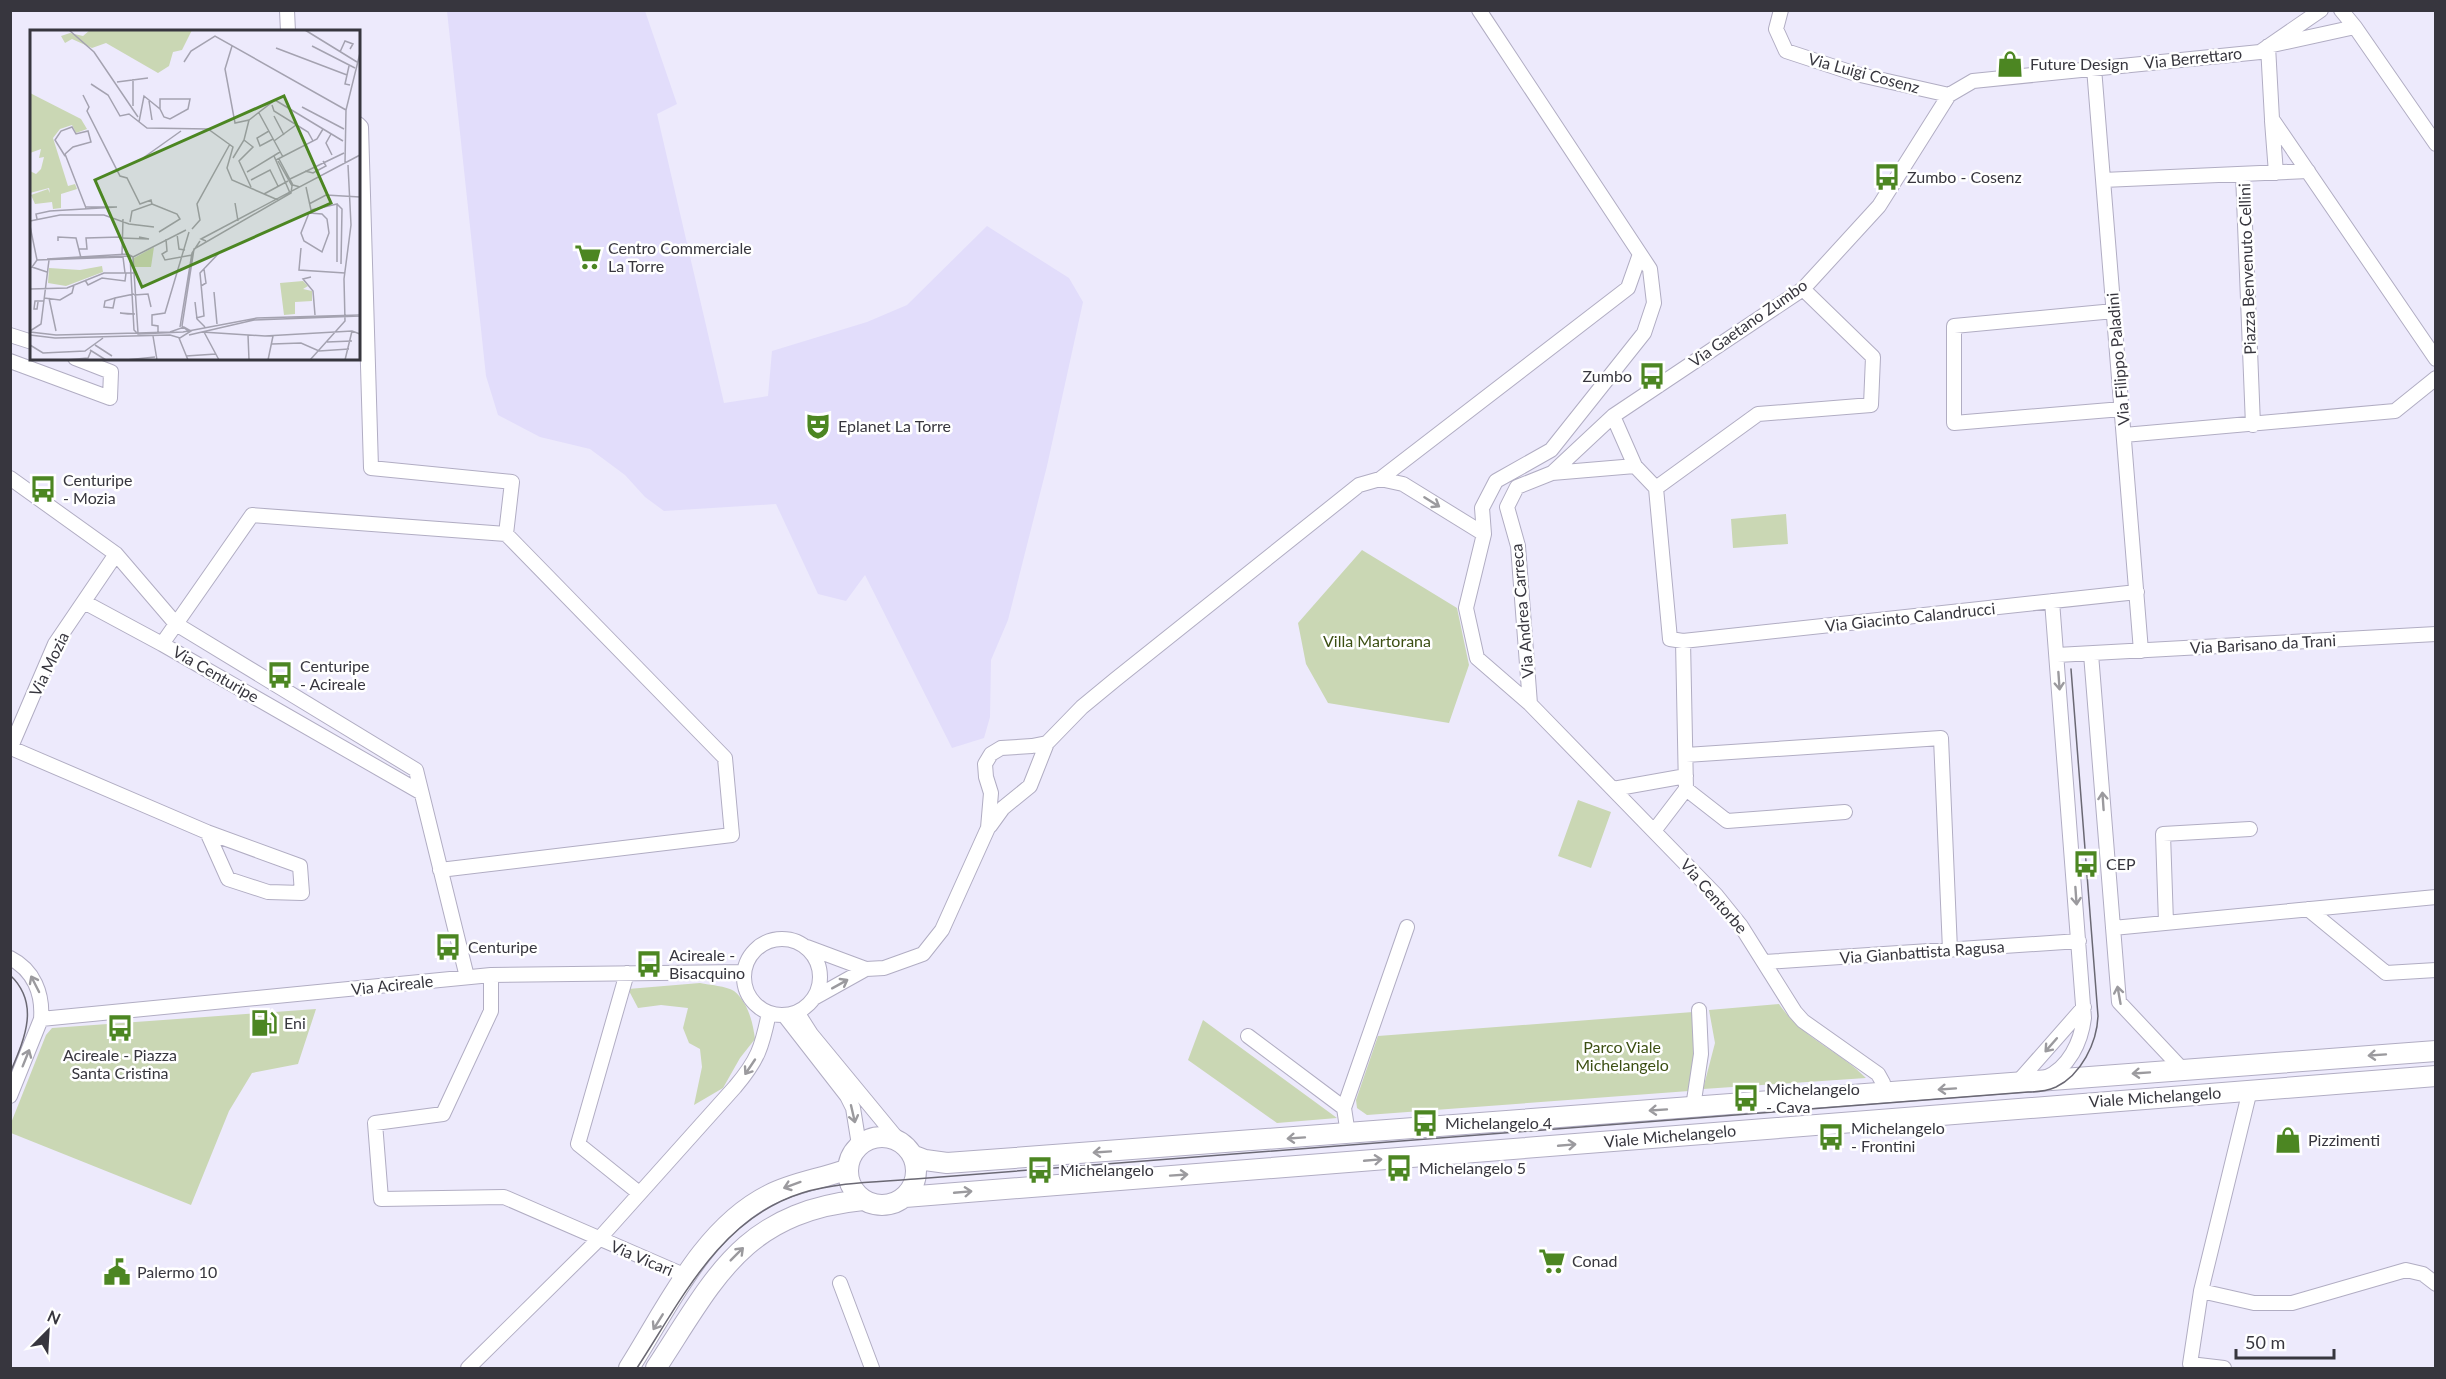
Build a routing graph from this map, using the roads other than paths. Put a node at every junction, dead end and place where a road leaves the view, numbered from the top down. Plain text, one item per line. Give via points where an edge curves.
1 (287, 10) edge
2 (1479, 10) edge
3 (1781, 10) edge
4 (2321, 10) edge
5 (2341, 10) edge
6 (2355, 27) junction
7 (288, 30) edge
8 (2268, 46) junction
9 (2094, 68) junction
10 (1949, 95) junction
11 (2272, 119) junction
12 (360, 126) edge
13 (2436, 144) edge
14 (2308, 171) junction
15 (2276, 173) junction
16 (2243, 174) junction
17 (2103, 180) junction
18 (1640, 254) junction
19 (1803, 289) junction
20 (2114, 311) junction
21 (10, 335) edge
22 (30, 341) edge
23 (2436, 359) edge
24 (80, 360) edge
25 (10, 361) edge
26 (2436, 378) edge
27 (2122, 409) junction
28 (1613, 416) junction
29 (2253, 425) junction
30 (2124, 435) junction
31 (1635, 466) junction
32 (1552, 473) junction
33 (10, 478) edge
34 (1380, 479) junction
35 (1656, 488) junction
36 (506, 534) junction
37 (1484, 534) junction
38 (116, 554) junction
39 (2137, 592) junction
40 (2052, 601) junction
41 (84, 602) junction
42 (176, 624) junction
43 (2436, 634) edge
44 (1683, 641) junction
45 (162, 644) junction
46 (2141, 651) junction
47 (2091, 654) junction
48 (2057, 656) junction
49 (1530, 704) junction
50 (1047, 743) junction
51 (11, 745) edge
52 (1013, 747) junction
53 (1686, 755) junction
54 (1034, 774) junction
55 (986, 777) junction
56 (1686, 782) junction
57 (1613, 789) junction
58 (420, 792) junction
59 (1021, 794) junction
60 (1845, 812) dead end
61 (988, 828) junction
62 (2250, 829) dead end
63 (1654, 831) junction
64 (207, 832) junction
65 (440, 870) junction
66 (2436, 897) edge
67 (2308, 909) junction
68 (2166, 922) junction
69 (1407, 927) dead end
70 (2113, 928) junction
71 (2079, 941) junction
72 (807, 947) junction
73 (1950, 950) junction
74 (10, 958) edge
75 (1765, 962) junction
76 (866, 969) junction
77 (2436, 970) edge
78 (744, 972) junction
79 (627, 973) junction
80 (491, 975) junction
81 (467, 977) junction
82 (814, 998) junction
83 (2084, 1007) junction
84 (1699, 1010) dead end
85 (770, 1013) junction
86 (791, 1014) junction
87 (41, 1019) junction
88 (1248, 1036) dead end
89 (2436, 1051) edge
90 (2331, 1059) junction
91 (2183, 1070) junction
92 (2436, 1076) edge
93 (2026, 1083) junction
94 (2331, 1084) junction
95 (2250, 1090) junction
96 (1884, 1093) junction
97 (10, 1096) edge
98 (1693, 1107) junction
99 (1344, 1108) junction
100 (1348, 1134) junction
101 (859, 1145) junction
102 (906, 1148) junction
103 (848, 1169) junction
104 (639, 1193) junction
105 (905, 1197) junction
106 (863, 1200) junction
107 (598, 1240) junction
108 (686, 1276) junction
109 (840, 1283) dead end
110 (2436, 1284) edge
111 (2201, 1290) junction
112 (2188, 1366) edge
113 (468, 1368) edge
114 (629, 1368) edge
115 (656, 1368) edge
116 (872, 1368) edge
117 (2224, 1368) edge

1 - 7 street
2 - 18 street, Via Centorbe
3 - 10 street, Via Luigi Cosenz via 1776,29 1786,51 1856,74
4 - 8 street, Via Berrettaro
5 - 6 street
6 - 8 street
6 - 13 street
8 - 9 street, Via Berrettaro via 2260,52
8 - 11 street
9 - 10 street, Via Berrettaro via 1973,81
9 - 17 street, Via Filippo Paladini
10 - 19 street, Via Gaetano Zumbo via 1879,206
11 - 14 street
11 - 15 street
12 - 36 street via 371,468 512,482
14 - 15 street, Piazza Benvenuto Cellini
14 - 23 street
15 - 16 street, Piazza Benvenuto Cellini
16 - 17 street
16 - 29 street, Piazza Benvenuto Cellini
17 - 20 street, Via Filippo Paladini
18 - 34 street via 1628,288
18 - 37 street, Via Centorbe via 1650,269 1654,303 1644,333 1551,450 1496,481 1482,508
19 - 28 street, Via Gaetano Zumbo
19 - 35 street via 1873,357 1871,405 1758,414
20 - 27 street, Via Filippo Paladini
20 - 27 street via 1954,326 1954,423
21 - 22 street
24 - 25 street via 111,372 110,398
26 - 29 street via 2395,411
27 - 30 street, Via Filippo Paladini
28 - 31 street
28 - 32 street, Via Gaetano Zumbo
29 - 30 street
30 - 39 street, Via Filippo Paladini
31 - 32 street
31 - 35 street
32 - 49 street, Via Andrea Carreca via 1517,487 1507,507 1518,546
33 - 38 street, Via Centuripe
34 -> 37 street via 1403,484
34 - 50 street via 1359,485 1082,707
35 - 44 street via 1670,639
36 - 42 street via 252,515
36 - 65 street via 725,758 732,835
37 - 49 street, Via Centorbe via 1466,608 1477,658
38 - 41 street, Via Mozia
38 - 42 street, Via Centuripe
39 - 40 street, Via Giacinto Calandrucci
39 - 46 street, Via Filippo Paladini
40 - 44 street, Via Giacinto Calandrucci
40 - 48 street
41 - 45 street
41 - 51 street, Via Mozia via 56,644
42 - 45 street, Via Centuripe
42 - 58 street via 416,770
43 - 46 street, Via Barisano da Trani
44 - 53 street
45 - 58 street, Via Centuripe
46 - 47 street, Via Barisano da Trani
47 - 48 street, Via Barisano da Trani
70 -> 47 street
48 -> 71 street
49 - 57 street, Via Centorbe
50 - 52 street
50 - 54 street
51 - 64 street
52 - 54 street via 1025,752
52 - 55 street via 991,754 985,764
53 - 56 street
53 - 73 street via 1941,738
54 - 59 street via 1030,786
55 - 59 street via 993,788 1005,795
55 - 61 street via 991,793
56 - 57 street
56 - 60 street via 1727,822
56 - 63 street
57 - 63 street, Via Centorbe
58 - 65 street
59 - 61 street via 1003,808
61 - 76 street via 942,930 923,954 884,968
62 - 68 street via 2163,834
63 - 75 street, Via Centorbe via 1716,895
64 - 64 street via 228,879 268,892 302,893 300,866
65 - 81 street
66 - 67 street
67 - 68 street
67 - 77 street via 2386,973
68 - 70 street
69 - 99 street
91 -> 70 street via 2119,1002
71 - 73 street, Via Gianbattista Ragusa
71 - 83 street
72 - 76 street
72 - 78 street via 785,938 773,939 753,951
72 - 82 street via 821,977
73 - 75 street, Via Gianbattista Ragusa
87 -> 74 street via 35,981
75 - 96 street, Via Centorbe via 1803,1021 1878,1074
82 -> 76 street
78 - 79 street, Via Acireale
78 - 85 street via 750,997
79 - 80 street, Via Acireale
79 - 104 street via 578,1144
80 - 81 street, Via Acireale
80 - 107 street, Via Vicari via 491,1011 443,1114 375,1123 381,1198 504,1197
81 - 87 street, Via Acireale
82 - 86 street
83 -> 93 street
83 - 93 street via 2079,1038 2067,1062 2049,1076
84 - 98 street via 1701,1054
85 - 86 street
85 -> 104 street via 761,1049 752,1066
86 -> 101 street via 848,1096
86 - 102 street
97 -> 87 street
88 - 99 street
89 -> 90 street, Viale Michelangelo
90 - 91 street, Viale Michelangelo
90 - 94 street
91 -> 93 street, Viale Michelangelo
92 - 94 street, Viale Michelangelo
93 -> 96 street, Viale Michelangelo
94 - 95 street, Viale Michelangelo
105 -> 95 street, Viale Michelangelo
95 - 111 street
96 - 98 street, Viale Michelangelo
98 -> 100 street, Viale Michelangelo
99 - 100 street
100 -> 102 street, Viale Michelangelo via 947,1163 925,1160
101 - 102 street via 879,1137
101 - 103 street
102 - 105 street via 916,1170
103 - 106 street via 851,1184
103 -> 108 street via 788,1186 758,1200 726,1226
104 - 107 street
105 - 106 street via 884,1204
115 -> 106 street via 713,1281 750,1241 799,1214
107 - 108 street, Via Vicari
107 - 113 street
108 -> 114 street
109 - 116 street
110 - 111 street via 2423,1274 2406,1270 2292,1303 2254,1303
111 - 112 street
112 - 117 street

